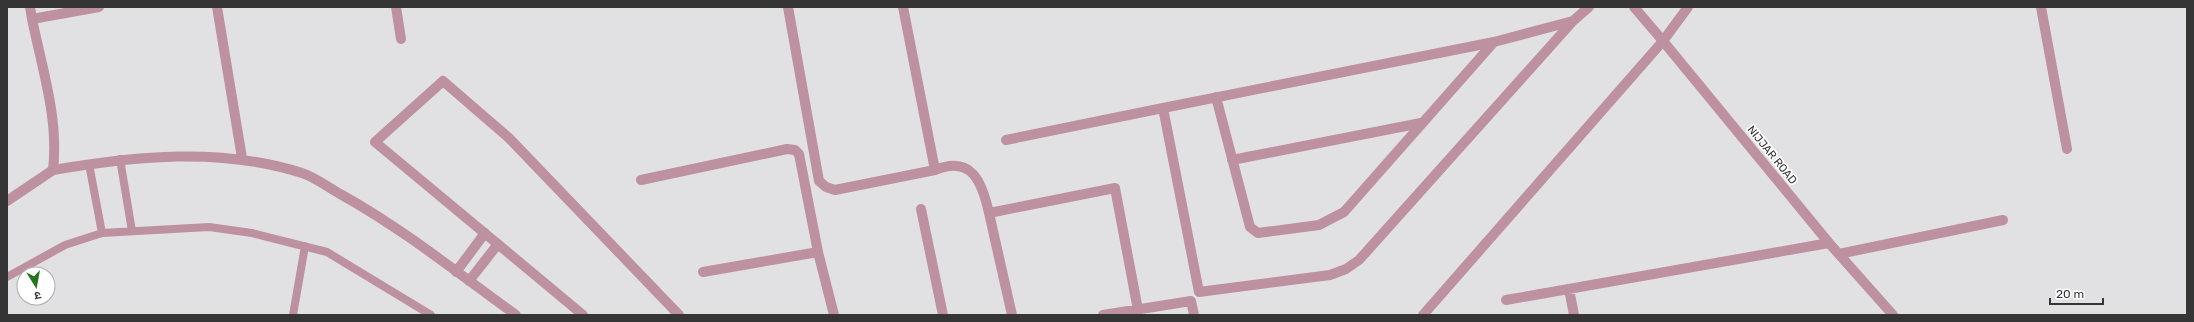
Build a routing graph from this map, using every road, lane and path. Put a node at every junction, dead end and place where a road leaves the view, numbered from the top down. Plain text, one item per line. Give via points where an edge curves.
1 (30, 7) edge
2 (99, 7) edge
3 (216, 7) edge
4 (396, 7) edge
5 (788, 7) edge
6 (904, 7) edge
7 (1589, 7) edge
8 (1634, 7) edge
9 (1688, 7) edge
10 (2041, 7) edge
11 (32, 19) junction
12 (1573, 21) junction
13 (401, 39) dead end
14 (1663, 41) junction
15 (1494, 42) junction
16 (1216, 97) junction
17 (1163, 108) junction
18 (1421, 123) junction
19 (1006, 140) dead end
20 (2067, 149) dead end
21 (242, 158) junction
22 (120, 159) junction
23 (1232, 160) junction
24 (89, 164) junction
25 (53, 170) junction
26 (935, 170) junction
27 (641, 180) dead end
28 (7, 201) edge
29 (920, 209) dead end
30 (989, 213) junction
31 (2003, 220) dead end
32 (132, 231) junction
33 (102, 233) junction
34 (485, 233) junction
35 (1829, 243) junction
36 (498, 244) junction
37 (305, 246) junction
38 (818, 252) junction
39 (1839, 254) junction
40 (456, 272) junction
41 (703, 272) dead end
42 (7, 277) edge
43 (469, 281) junction
44 (1569, 289) junction
45 (1506, 300) dead end
46 (1138, 310) junction
47 (668, 312) edge
48 (293, 315) edge
49 (432, 315) edge
50 (516, 315) edge
51 (583, 315) edge
52 (679, 315) edge
53 (834, 315) edge
54 (943, 315) edge
55 (1012, 315) edge
56 (1103, 315) edge
57 (1194, 315) edge
58 (1423, 315) edge
59 (1574, 315) edge
60 (1892, 315) edge

1 - 11 street
2 - 11 street
3 - 21 street
4 - 13 street
5 - 26 street via 819,181 835,190
6 - 26 street
7 - 12 street
8 - 14 street, NIJJAR ROAD
9 - 14 street
10 - 20 street
11 - 25 street via 52,113 56,149
12 - 15 street
12 - 17 street via 1359,260 1346,269 1330,275 1199,292
14 - 35 street, NIJJAR ROAD
14 - 58 street
15 - 16 street
15 - 18 street
16 - 17 street
16 - 23 street
17 - 19 street
18 - 23 street
18 - 23 street via 1344,212 1319,225 1258,233 1252,230 1247,223
21 - 22 street via 190,155
21 - 40 street via 303,173 372,212
22 - 24 street
22 - 32 lane
24 - 25 street
24 - 33 lane
25 - 28 street
26 - 30 street via 948,165 960,165 973,174 984,188
27 - 38 street via 787,149 795,150 799,154
29 - 54 street
30 - 46 street via 1115,188
30 - 55 street
31 - 39 street
32 - 33 lane
32 - 37 lane via 209,227 252,233
33 - 42 lane via 65,245
34 - 36 street
34 - 40 street
34 - 47 street via 375,142 443,81 509,138
35 - 39 street, NIJJAR ROAD
35 - 44 street
36 - 43 street
36 - 51 street
37 - 48 lane
37 - 49 lane via 327,252
38 - 41 street
38 - 53 street
39 - 60 street, NIJJAR ROAD
40 - 43 street
43 - 50 street
44 - 45 street
44 - 59 street
46 - 56 street
46 - 57 street via 1191,301
47 - 52 street

